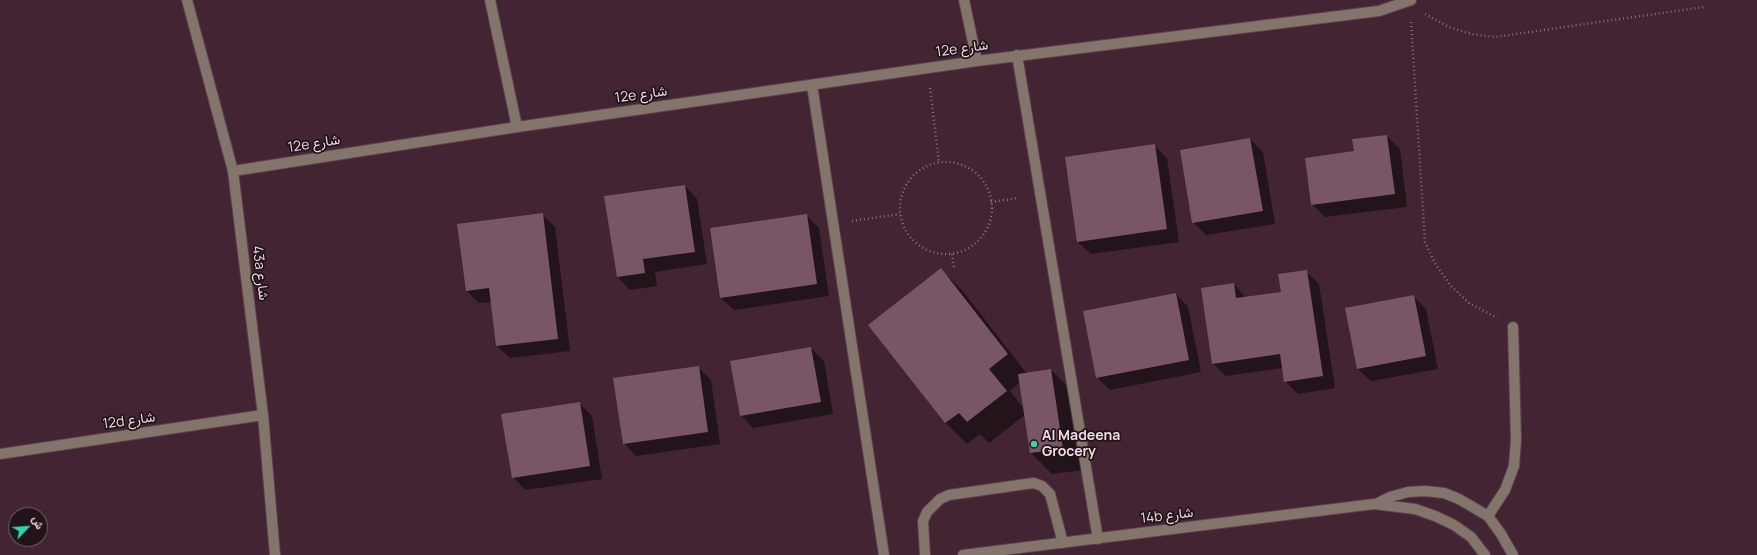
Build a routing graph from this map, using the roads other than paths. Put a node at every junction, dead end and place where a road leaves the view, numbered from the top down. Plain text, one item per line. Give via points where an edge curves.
1 (187, 0) edge
2 (490, 0) edge
3 (964, 0) edge
4 (1410, 1) edge
5 (1017, 55) junction
6 (977, 61) junction
7 (812, 84) junction
8 (517, 127) junction
9 (233, 171) junction
10 (1513, 326) road end
11 (263, 415) junction
12 (0, 454) edge
13 (1374, 504) junction
14 (1488, 516) junction
15 (1098, 539) junction
16 (1063, 543) junction
17 (1035, 550) edge
18 (1010, 552) edge
19 (275, 555) edge
20 (884, 555) edge
21 (925, 555) edge
22 (963, 555) edge
23 (1485, 555) edge
24 (1513, 555) edge

1 - 9 street, 43a شارع
2 - 8 street
3 - 6 street
4 - 5 street, 12e شارع via 1379,11
5 - 6 street, 12e شارع
5 - 15 street
6 - 7 street, 12e شارع
7 - 8 street, 12e شارع
7 - 20 street
8 - 9 street, 12e شارع
9 - 11 street, 43a شارع
10 - 14 street via 1516,440 1514,466 1505,490
11 - 12 street, 12d شارع
11 - 19 street, 43a شارع
13 - 14 street, 14b شارع via 1408,492 1444,493 1460,499
13 - 15 street, 14b شارع
13 - 23 street, 14b شارع via 1415,509 1454,525 1471,537
14 - 24 street
15 - 16 street, 14b شارع
16 - 17 street, 14b شارع
16 - 21 street via 1050,494 1042,486 1026,484 948,495 940,499 926,512 923,521
17 - 18 street, 14b شارع
18 - 22 street, 14b شارع

